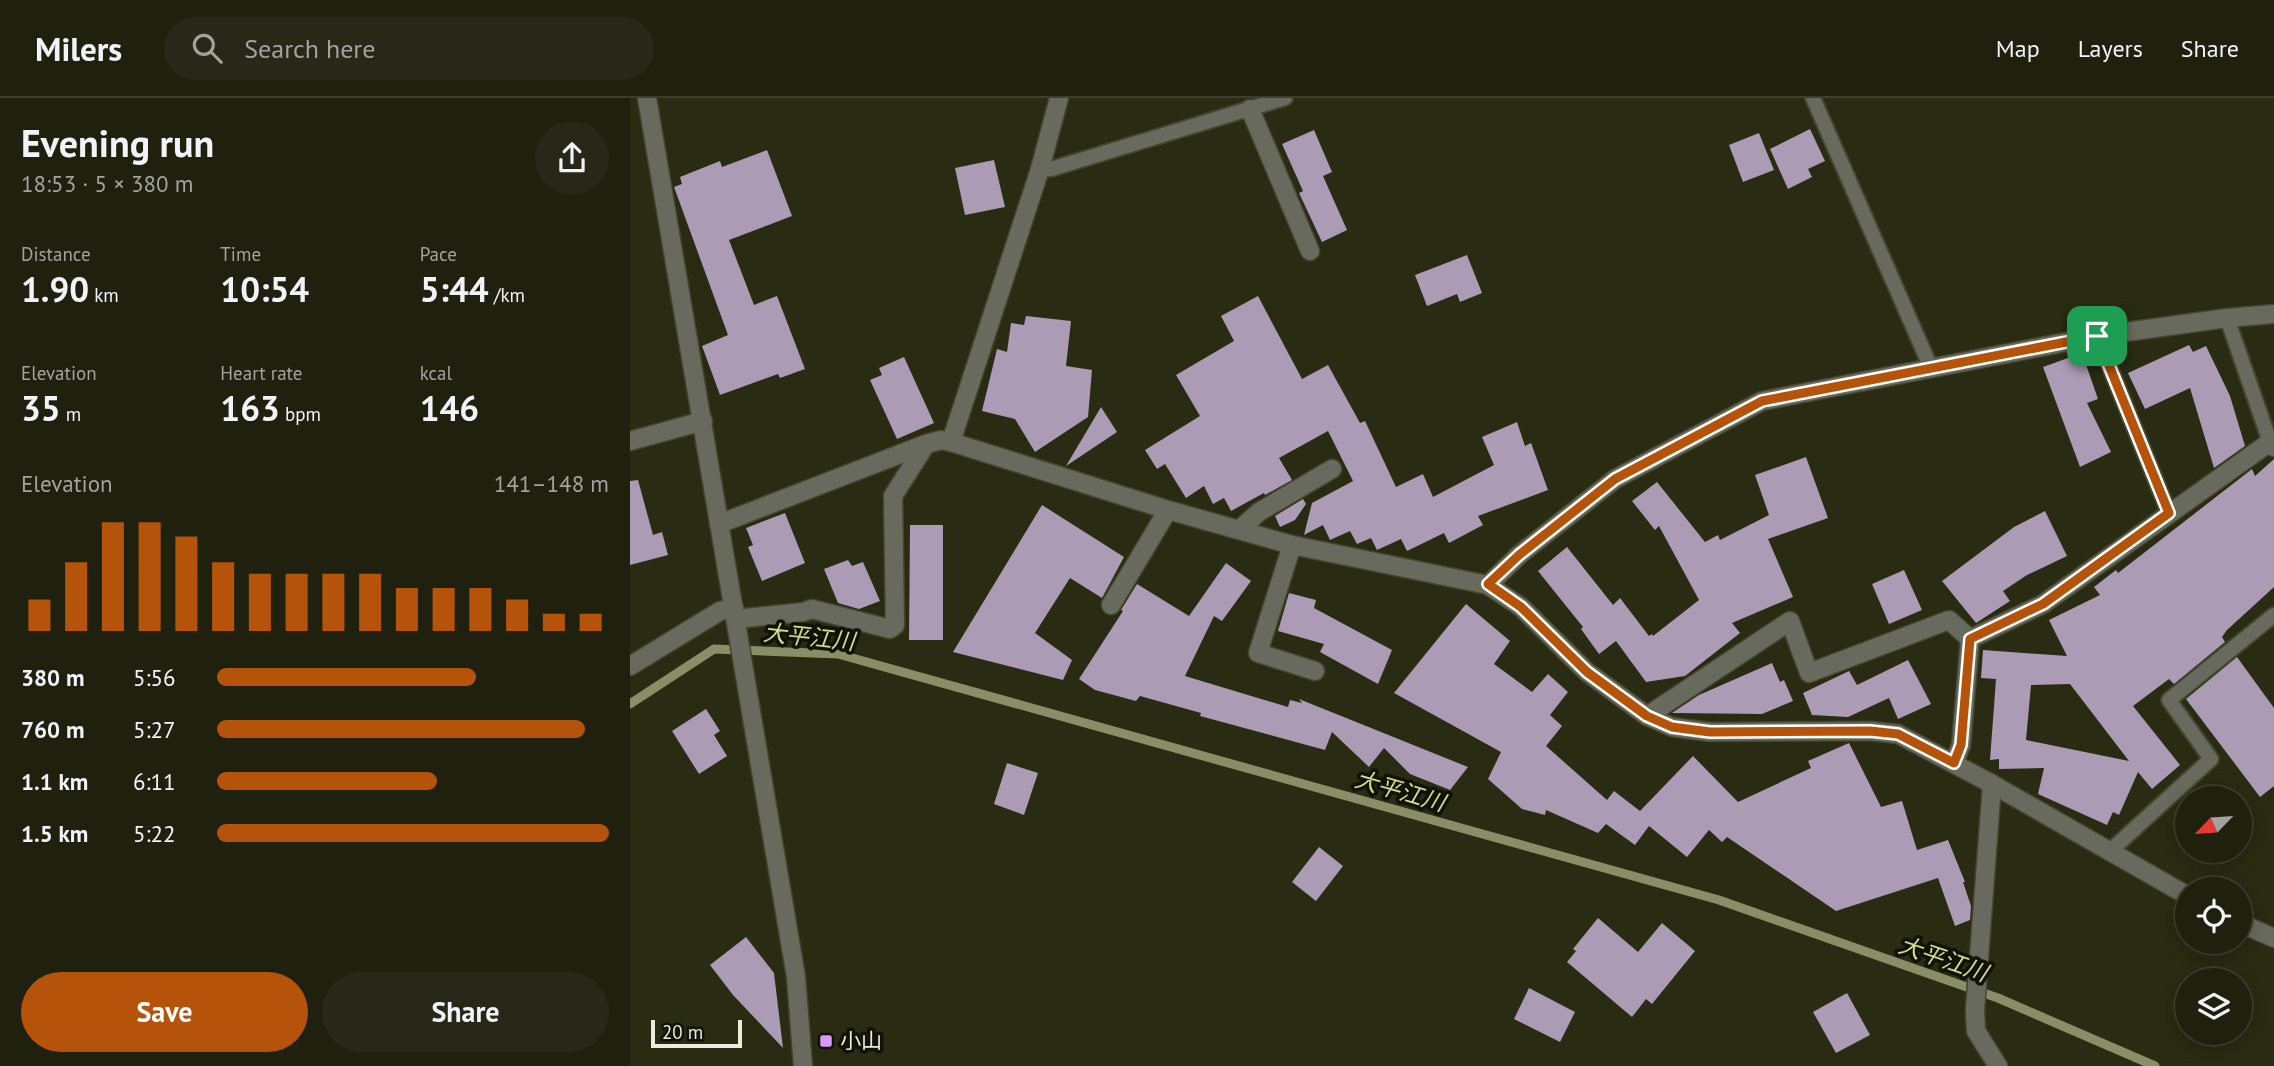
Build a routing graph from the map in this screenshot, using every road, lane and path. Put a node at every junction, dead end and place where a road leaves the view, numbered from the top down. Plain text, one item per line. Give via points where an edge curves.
1 (647, 98) edge
2 (1059, 98) edge
3 (1285, 98) edge
4 (1813, 98) edge
5 (1250, 108) junction
6 (1040, 169) junction
7 (1310, 251) dead end
8 (2274, 314) edge
9 (2227, 318) junction
10 (2097, 336) junction
11 (1931, 368) junction
12 (703, 421) junction
13 (630, 441) edge
14 (951, 442) junction
15 (926, 444) junction
16 (2272, 444) edge
17 (1332, 469) dead end
18 (1168, 510) junction
19 (2169, 513) junction
20 (719, 524) junction
21 (1240, 529) junction
22 (1292, 545) junction
23 (1488, 584) junction
24 (1111, 605) dead end
25 (2274, 615) edge
26 (737, 620) junction
27 (1970, 639) junction
28 (630, 666) edge
29 (1315, 671) dead end
30 (1647, 716) junction
31 (1954, 763) junction
32 (1992, 784) junction
33 (2109, 852) junction
34 (2175, 889) edge
35 (2252, 928) edge
36 (2274, 938) edge
37 (803, 1066) edge
38 (1998, 1066) edge

1 - 12 street
2 - 6 street
3 - 5 lane
4 - 11 lane
5 - 6 lane
5 - 7 street
6 - 14 street
8 - 9 street
9 - 10 street
9 - 16 lane
10 - 11 street
10 - 19 lane
11 - 23 street via 1762,401 1615,479
12 - 13 street
12 - 20 street
14 - 15 street
14 - 18 street
15 - 20 street
15 - 26 street via 893,496 895,625 890,629 812,609
16 - 19 street
17 - 21 street via 1259,512
18 - 21 street
18 - 24 street
19 - 27 street via 2043,604
20 - 26 street
21 - 22 street
22 - 23 street
22 - 29 street via 1258,653
23 - 30 street via 1521,607 1587,672
25 - 33 lane via 2169,700 2211,759
26 - 28 street via 720,611
26 - 37 street via 796,977
27 - 30 street via 1949,620 1809,673 1790,621
27 - 31 street via 1961,745
30 - 31 street via 1672,727 1710,732 1898,734
31 - 32 street
32 - 33 street
32 - 38 street via 1975,1010 1976,1031
33 - 34 street
35 - 36 street

